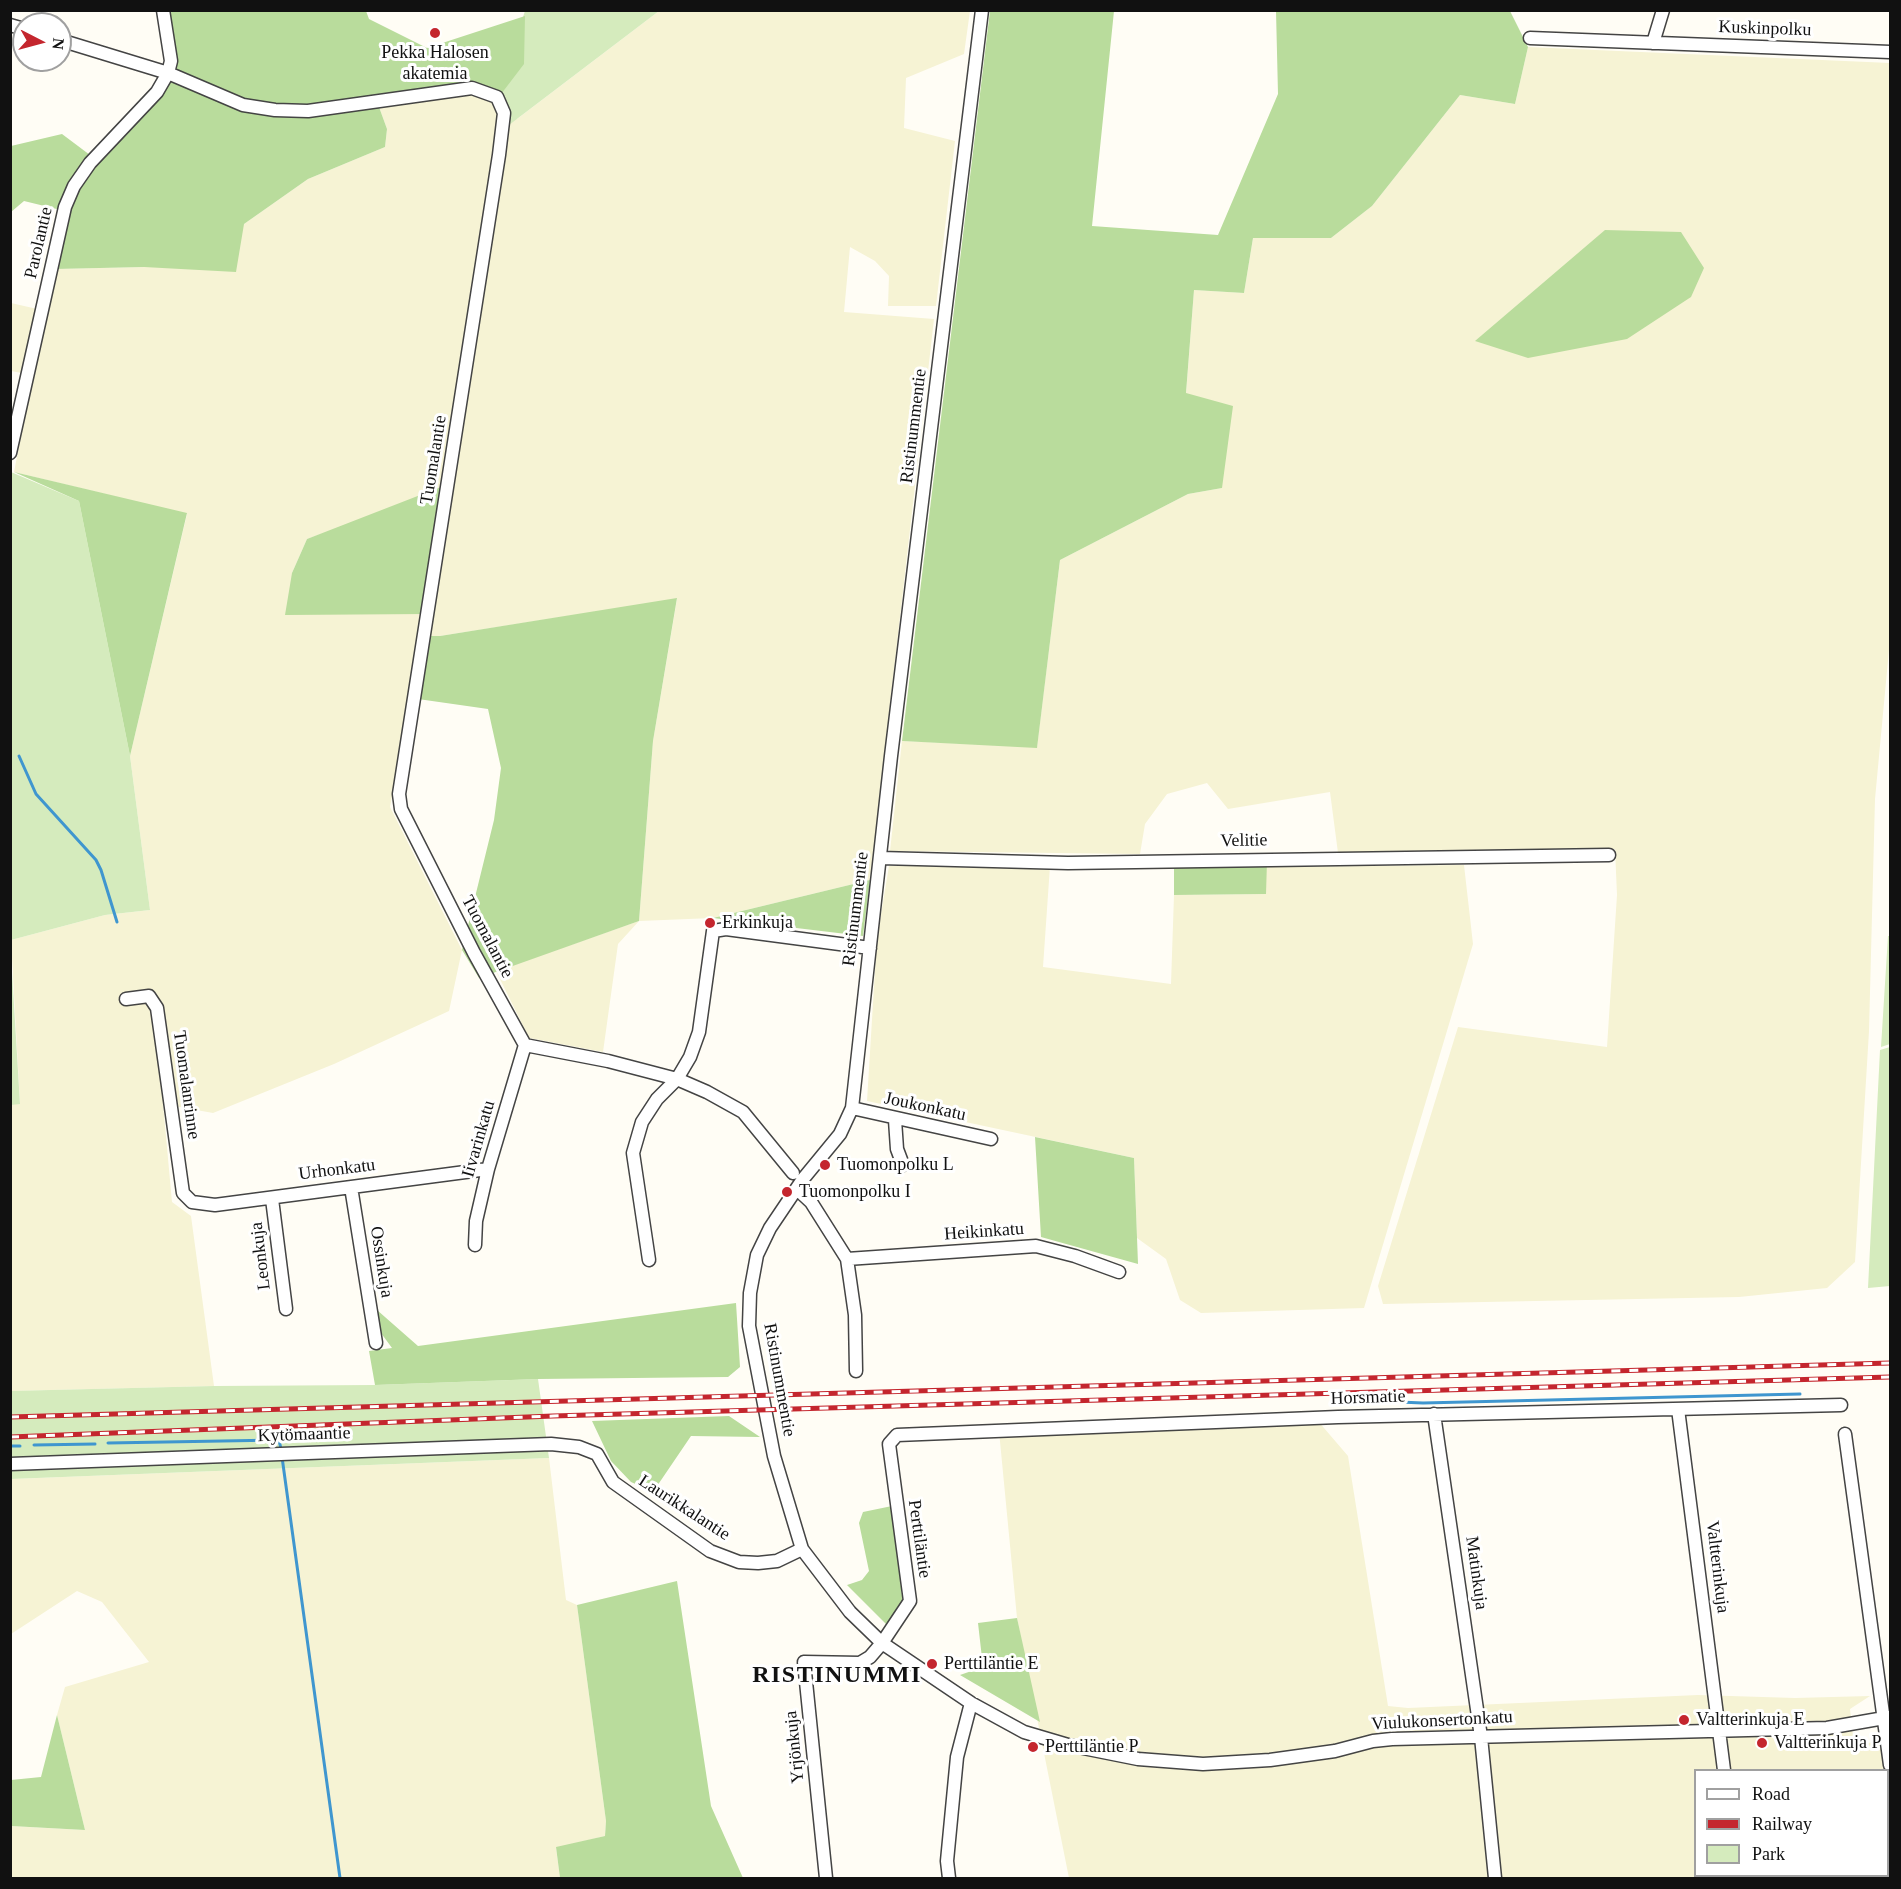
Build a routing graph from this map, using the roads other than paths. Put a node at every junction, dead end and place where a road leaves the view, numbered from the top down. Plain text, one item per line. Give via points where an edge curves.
1 (163, 10) edge
2 (982, 10) edge
3 (1664, 10) edge
4 (1530, 38) dead end
5 (1653, 42) junction
6 (72, 44) edge
7 (1890, 52) edge
8 (168, 73) junction
9 (10, 453) edge
10 (1609, 855) dead end
11 (880, 858) junction
12 (870, 948) junction
13 (126, 999) dead end
14 (525, 1045) junction
15 (677, 1078) junction
16 (852, 1108) junction
17 (895, 1120) junction
18 (991, 1139) dead end
19 (903, 1165) dead end
20 (488, 1169) junction
21 (793, 1173) dead end
22 (351, 1187) junction
23 (797, 1189) junction
24 (272, 1199) junction
25 (192, 1202) joint
26 (475, 1245) dead end
27 (847, 1258) junction
28 (649, 1260) dead end
29 (1119, 1272) dead end
30 (286, 1309) dead end
31 (376, 1343) dead end
32 (856, 1371) dead end
33 (1841, 1405) dead end
34 (1678, 1409) junction
35 (1434, 1414) junction
36 (1845, 1434) dead end
37 (897, 1435) joint
38 (597, 1454) joint
39 (10, 1464) edge
40 (802, 1549) junction
41 (882, 1643) junction
42 (971, 1703) junction
43 (1887, 1718) edge
44 (1719, 1730) junction
45 (1481, 1737) junction
46 (1890, 1765) edge
47 (1724, 1769) edge
48 (826, 1878) edge
49 (949, 1878) edge
50 (1495, 1878) edge

1 - 8 street via 171,60
2 - 11 street, Ristinummentie
3 - 5 street
4 - 5 street, Kuskinpolku
5 - 7 street, Kuskinpolku
6 - 8 street, Tuomalantie
8 - 9 street, Parolantie via 157,92 90,164 65,207
8 - 14 street, Tuomalantie via 243,105 275,110 309,111 472,88 497,97 504,113 399,794 401,809
10 - 11 street, Velitie via 1068,863
11 - 12 street, Ristinummentie
12 - 15 street via 726,929 713,931 699,1032
12 - 16 street, Ristinummentie
13 - 25 street, Tuomalanrinne via 149,996 157,1008 183,1193
14 - 15 street
14 - 20 street, Iivarinkatu
15 - 21 street via 743,1112
15 - 28 street via 642,1122 633,1153
16 - 17 street, Joukonkatu
16 - 23 street, Ristinummentie via 840,1134
17 - 18 street, Joukonkatu
17 - 19 street via 897,1149
20 - 22 street, Urhonkatu
20 - 26 street, Iivarinkatu
22 - 24 street, Urhonkatu
22 - 31 street, Ossinkuja
23 - 27 street via 812,1202
23 - 40 street, Ristinummentie via 757,1255 749,1326 774,1456
24 - 25 street, Urhonkatu via 205,1206
24 - 30 street, Leonkuja
27 - 29 street, Heikinkatu via 1036,1246
27 - 32 street via 855,1315
33 - 34 street, Horsmatie
34 - 35 street, Horsmatie
34 - 44 street, Valtterinkuja
35 - 37 street, Horsmatie
35 - 45 street, Matinkuja
36 - 43 street
37 - 41 street, Perttiläntie via 889,1450 910,1601
38 - 39 street, Kytömaantie via 579,1447 551,1444
38 - 40 street, Laurikkalantie via 613,1482 710,1551 739,1562 758,1563 777,1561
40 - 41 street, Ristinummentie via 850,1612
41 - 42 street, Ristinummentie
41 - 48 street, Yrjönkuja via 860,1663 804,1662
42 - 45 street, Viulukonsertonkatu via 1024,1732 1068,1745 1138,1759 1203,1764 1314,1754 1373,1741
42 - 49 street via 957,1757 946,1861
43 - 44 street, Viulukonsertonkatu via 1827,1728
43 - 46 street
44 - 45 street, Viulukonsertonkatu
44 - 47 street, Valtterinkuja
45 - 50 street, Matinkuja

